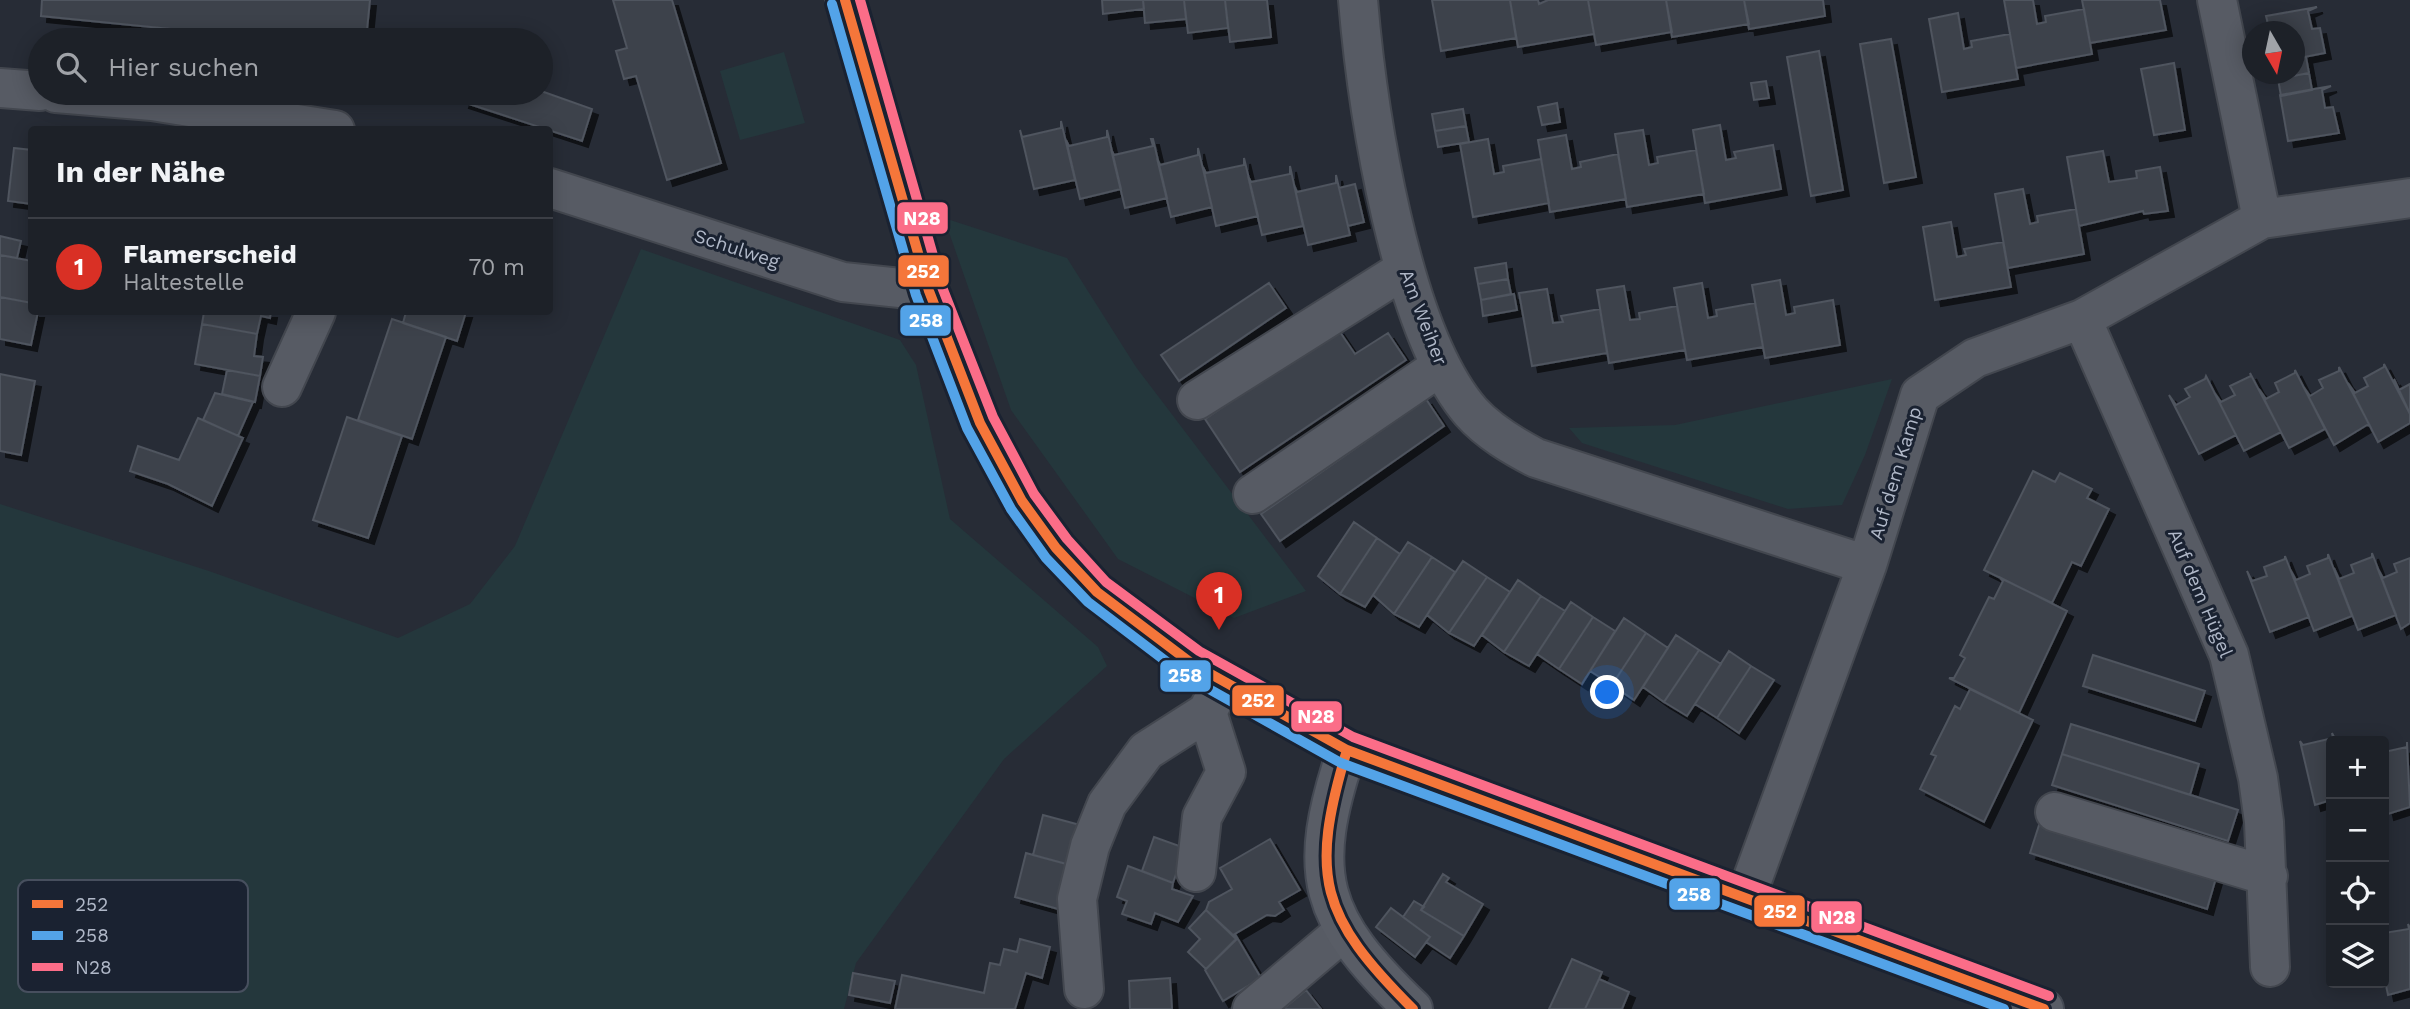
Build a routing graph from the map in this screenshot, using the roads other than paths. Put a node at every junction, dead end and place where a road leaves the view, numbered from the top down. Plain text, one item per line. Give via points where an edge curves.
1 (845, 0) edge
2 (1358, 0) edge
3 (2217, 0) edge
4 (0, 88) edge
5 (28, 90) edge
6 (172, 105) edge
7 (309, 126) edge
8 (553, 189) edge
9 (2410, 198) edge
10 (2262, 219) junction
11 (1405, 268) junction
12 (929, 291) junction
13 (315, 315) edge
14 (2082, 319) junction
15 (1441, 366) junction
16 (282, 387) dead end
17 (1197, 400) dead end
18 (1253, 494) dead end
19 (1867, 565) junction
20 (1215, 697) junction
21 (1347, 750) junction
22 (2055, 812) dead end
23 (1196, 872) dead end
24 (2268, 876) junction
25 (1746, 897) junction
26 (1344, 931) junction
27 (2270, 967) dead end
28 (1084, 989) dead end
29 (1252, 1009) edge
30 (1412, 1009) edge
31 (2044, 1009) edge

1 - 12 main road
2 - 11 street, Am Weiher via 1368,90
3 - 10 street
4 - 5 street
6 - 7 street
8 - 12 street, Schulweg via 843,282
9 - 10 street, Auf dem Kamp
10 - 14 street, Auf dem Kamp
11 - 15 street, Am Weiher
11 - 17 street
12 - 20 main road via 980,423 1022,501 1056,548 1097,592 1191,663
13 - 16 street
14 - 19 street, Auf dem Kamp via 1975,358 1920,395
14 - 24 street, Auf dem Hügel via 2229,655 2258,778
15 - 18 street
15 - 19 street, Am Weiher via 1471,412 1507,443 1536,458
19 - 25 street, Auf dem Kamp
20 - 21 main road
20 - 23 street via 1226,772 1202,817
20 - 28 street via 1146,751 1107,804 1090,846 1077,899
21 - 25 main road
21 - 26 main road via 1329,802 1322,862 1331,904
22 - 24 street
24 - 27 street, Auf dem Hügel
25 - 31 main road
26 - 29 street
26 - 30 main road via 1366,962

